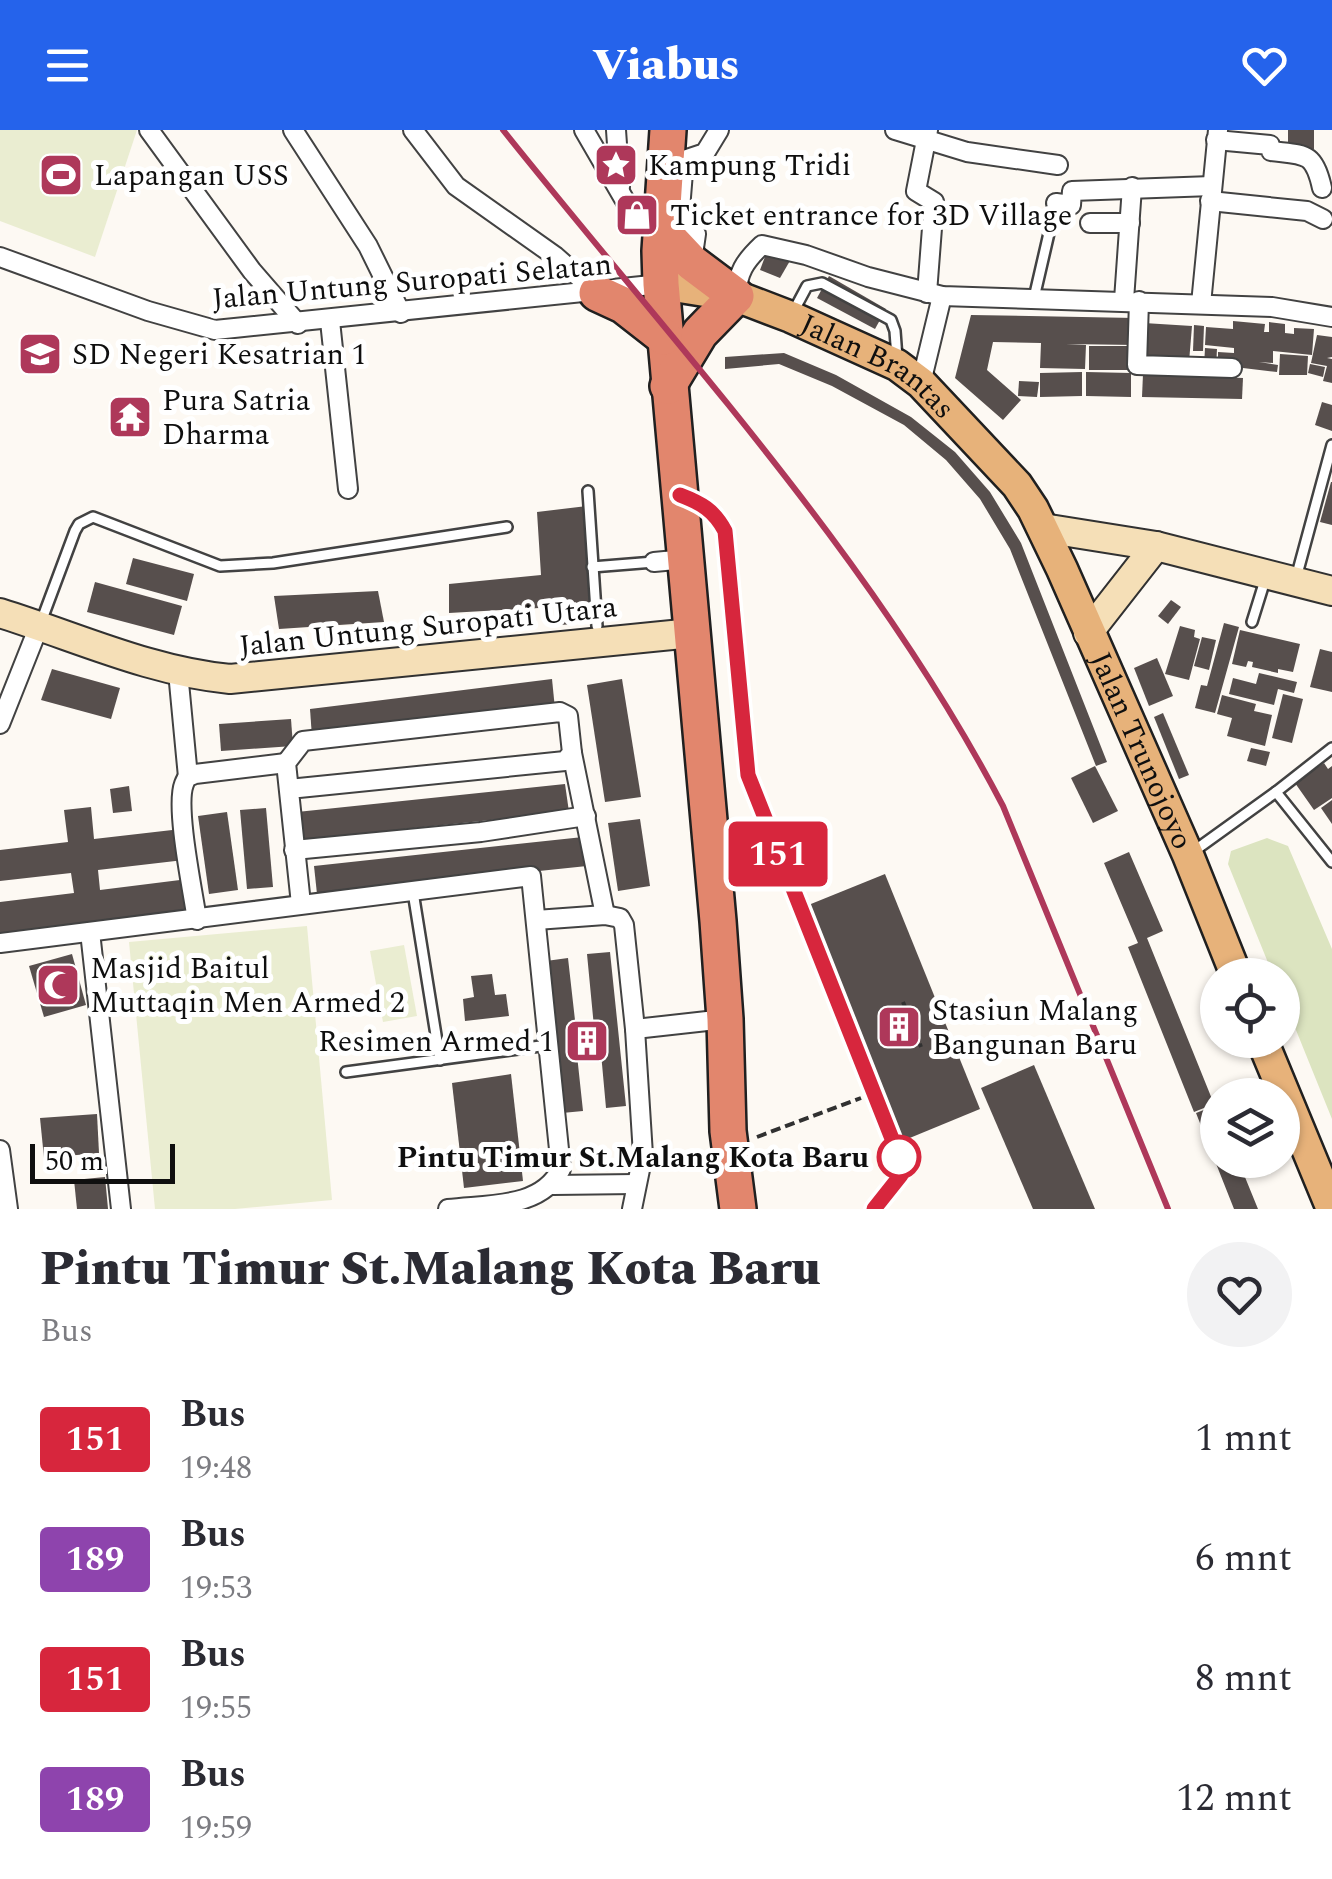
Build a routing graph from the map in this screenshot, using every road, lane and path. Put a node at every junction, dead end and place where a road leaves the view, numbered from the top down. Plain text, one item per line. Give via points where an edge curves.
1 (149, 130) edge
2 (293, 130) edge
3 (413, 130) edge
4 (584, 130) edge
5 (616, 130) edge
6 (668, 130) edge
7 (719, 130) edge
8 (895, 130) edge
9 (928, 134) edge
10 (1217, 135) edge
11 (1058, 165) dead end
12 (1132, 188) junction
13 (1322, 188) dead end
14 (620, 192) junction
15 (1211, 193) junction
16 (1056, 203) joint
17 (1324, 219) dead end
18 (1090, 223) dead end
19 (1130, 223) junction
20 (667, 248) junction
21 (0, 256) edge
22 (598, 293) junction
23 (935, 294) junction
24 (736, 296) junction
25 (1034, 298) junction
26 (1132, 301) junction
27 (1201, 304) junction
28 (401, 313) junction
29 (790, 316) junction
30 (1332, 317) edge
31 (330, 320) junction
32 (298, 324) junction
33 (664, 337) junction
34 (1232, 368) dead end
35 (909, 374) junction
36 (668, 386) junction
37 (1332, 444) edge
38 (348, 489) dead end
39 (588, 491) dead end
40 (680, 495) junction
41 (507, 528) dead end
42 (1043, 528) junction
43 (1156, 546) junction
44 (670, 560) junction
45 (592, 567) junction
46 (1267, 574) junction
47 (1295, 581) junction
48 (1332, 591) edge
49 (3, 620) edge
50 (1252, 622) dead end
51 (39, 626) junction
52 (692, 632) junction
53 (598, 633) junction
54 (1088, 633) junction
55 (178, 672) junction
56 (0, 724) edge
57 (1332, 748) edge
58 (572, 752) junction
59 (286, 763) junction
60 (188, 777) junction
61 (289, 788) junction
62 (1276, 792) junction
63 (586, 816) junction
64 (294, 850) junction
65 (1188, 855) junction
66 (1332, 862) edge
67 (412, 889) junction
68 (300, 904) junction
69 (605, 915) junction
70 (198, 920) junction
71 (536, 920) junction
72 (90, 932) junction
73 (0, 943) edge
74 (1229, 958) edge
75 (903, 1002) dead end
76 (725, 1019) junction
77 (636, 1029) junction
78 (548, 1045) junction
79 (920, 1046) dead end
80 (1272, 1058) edge
81 (440, 1060) junction
82 (346, 1072) dead end
83 (874, 1094) junction
84 (1318, 1142) edge
85 (730, 1147) junction
86 (0, 1150) edge
87 (636, 1184) junction
88 (553, 1185) junction
89 (8, 1209) edge
90 (121, 1209) edge
91 (448, 1209) edge
92 (632, 1209) edge
93 (738, 1209) edge
94 (874, 1209) edge
95 (1332, 1209) edge

1 - 32 street
2 - 28 street via 368,246
3 - 22 street via 456,186
4 - 14 street
5 - 14 street
6 - 20 highway
7 - 20 street via 705,153 684,160 680,209 696,234
8 - 9 street
9 - 11 street via 967,152
9 - 23 street via 916,191 934,202
10 - 13 street via 1306,155 1317,165
10 - 15 street
12 - 15 street
12 - 16 street via 1072,191 1071,204
12 - 19 street
14 - 20 street
15 - 17 street
15 - 27 street
16 - 25 lane
18 - 19 street
19 - 26 street
20 - 22 highway via 642,275
20 - 24 highway
20 - 33 highway
21 - 32 street, Jalan Untung Suropati Selatan via 215,330
22 - 28 street, Jalan Untung Suropati Selatan
22 - 33 highway
23 - 24 street via 762,246 738,273
23 - 25 street
23 - 35 street
24 - 29 main road, Jalan Brantas
24 - 36 highway via 700,334
25 - 26 street
26 - 27 street
26 - 34 street via 1137,365
27 - 30 street
28 - 31 street, Jalan Untung Suropati Selatan
29 - 35 main road, Jalan Brantas
29 - 35 lane via 807,286 822,283 891,320
31 - 32 street, Jalan Untung Suropati Selatan
31 - 38 street
33 - 36 highway
35 - 42 main road, Jalan Brantas via 1017,486
36 - 40 highway
37 - 47 lane
39 - 45 lane
40 - 44 highway
40 - 83 lane via 717,515 725,531 748,775
41 - 51 lane via 220,566 93,518 75,531
42 - 43 street
42 - 54 main road, Jalan Trunojoyo
43 - 46 street
43 - 54 street
44 - 45 lane
44 - 52 highway
45 - 53 lane
46 - 47 street
46 - 50 lane
47 - 48 street
49 - 51 street, Jalan Untung Suropati Utara
51 - 55 street, Jalan Untung Suropati Utara
51 - 56 street
52 - 53 street, Jalan Untung Suropati Utara
52 - 76 highway
53 - 55 street, Jalan Untung Suropati Utara via 256,678
54 - 65 main road, Jalan Trunojoyo
55 - 60 street
57 - 62 lane
58 - 59 street via 568,716 560,712 303,742
58 - 61 street via 565,761
58 - 63 street
59 - 60 street
59 - 61 street
60 - 70 street via 182,806
61 - 64 street
62 - 65 lane
62 - 66 lane
63 - 64 street
63 - 69 street
64 - 68 street
65 - 74 main road, Jalan Trunojoyo
67 - 68 street
67 - 71 street via 528,875
67 - 81 lane
68 - 70 street
69 - 71 street
69 - 77 street via 624,925
70 - 72 street
71 - 78 street
72 - 73 street
72 - 90 street
75 - 79 path
76 - 77 street
76 - 85 highway
77 - 87 street via 643,1156
78 - 81 lane
78 - 88 street via 561,1168
80 - 84 main road
81 - 82 lane
83 - 85 path
83 - 94 lane via 904,1168
84 - 95 main road
85 - 93 highway
86 - 89 street
87 - 88 street
87 - 92 street
88 - 91 street via 526,1200

